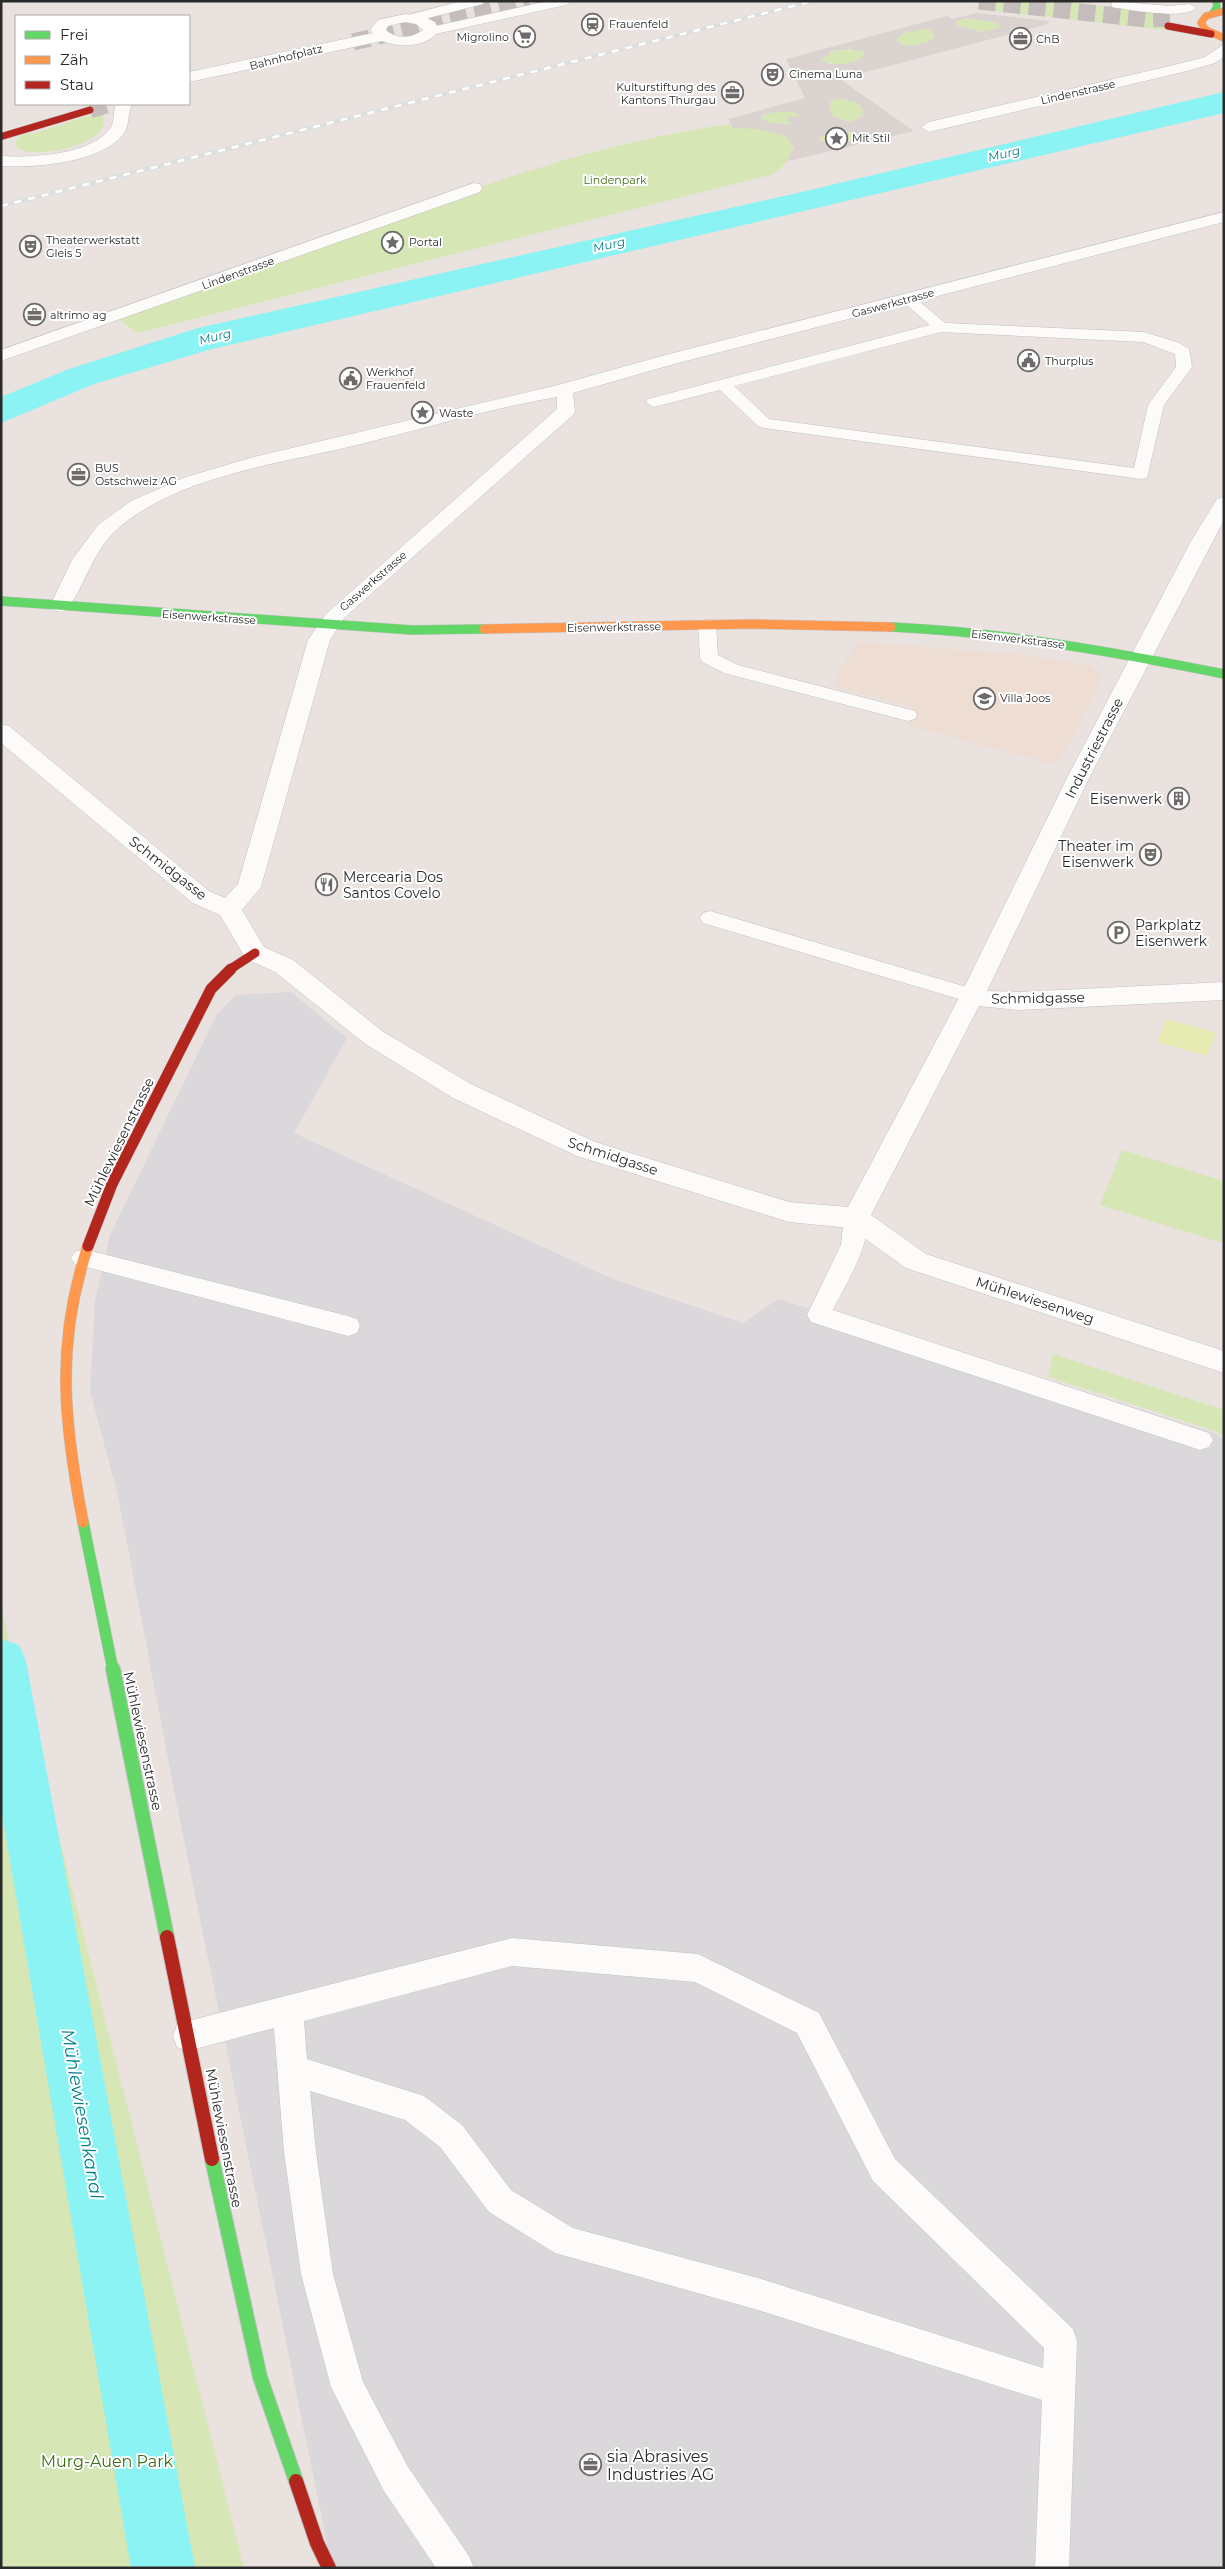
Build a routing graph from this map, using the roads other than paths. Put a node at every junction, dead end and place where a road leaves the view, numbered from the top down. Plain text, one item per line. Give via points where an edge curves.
1 (478, 1) edge
2 (566, 1) edge
3 (1117, 1) edge
4 (1216, 1) edge
5 (1190, 5) edge
6 (405, 14) junction
7 (1213, 14) edge
8 (431, 31) junction
9 (382, 32) junction
10 (1211, 34) junction
11 (1224, 38) edge
12 (1224, 49) edge
13 (190, 77) edge
14 (124, 105) edge
15 (90, 110) tunnel mouth
16 (929, 127) dead end
17 (2, 137) edge
18 (1, 161) edge
19 (474, 188) dead end
20 (1224, 218) edge
21 (908, 299) junction
22 (941, 327) junction
23 (1, 356) edge
24 (723, 384) junction
25 (564, 390) junction
26 (654, 402) dead end
27 (1223, 504) edge
28 (1, 601) edge
29 (60, 606) junction
30 (707, 625) junction
31 (321, 640) junction
32 (1142, 656) junction
33 (1224, 674) edge
34 (908, 715) dead end
35 (1, 731) edge
36 (228, 909) junction
37 (710, 918) dead end
38 (255, 953) junction
39 (1224, 991) edge
40 (972, 996) junction
41 (856, 1218) junction
42 (83, 1258) junction
43 (348, 1326) dead end
44 (1224, 1362) edge
45 (1200, 1440) dead end
46 (288, 2010) junction
47 (188, 2036) junction
48 (293, 2070) junction
49 (1059, 2389) junction
50 (330, 2568) edge
51 (458, 2568) edge
52 (1052, 2568) edge

1 - 6 lane
2 - 8 lane
3 - 5 lane via 1117,4 1170,10
4 - 7 main road
5 - 7 lane
6 - 8 street via 426,22
6 - 9 street via 389,20
7 - 10 main road via 1202,19 1202,26
7 - 10 main road via 1170,22
8 - 9 street via 412,40 397,40
9 - 13 street, Bahnhofplatz via 231,70
10 - 11 main road
12 - 16 street, Lindenstrasse via 1210,60 1182,68
14 - 18 street via 120,128 103,143 42,160
15 - 17 main road
19 - 23 street, Lindenstrasse
20 - 21 street, Gaswerkstrasse
21 - 22 lane
21 - 25 street, Gaswerkstrasse via 591,380
22 - 24 lane
22 - 24 lane via 1144,337 1182,352 1184,367 1156,405 1141,474 764,423
24 - 26 lane
25 - 29 street, Gaswerkstrasse via 289,456 167,490 140,503 89,546
25 - 31 street, Gaswerkstrasse via 566,411 336,614
27 - 32 street, Industriestrasse
28 - 29 main road, Eisenwerkstrasse
29 - 31 main road, Eisenwerkstrasse
30 - 31 main road, Eisenwerkstrasse via 412,630
30 - 32 main road, Eisenwerkstrasse via 865,625 932,629
30 - 34 lane via 709,658 731,669
31 - 36 street, Gaswerkstrasse via 249,888
32 - 33 main road, Eisenwerkstrasse
32 - 40 street, Industriestrasse via 1079,776
35 - 36 street, Schmidgasse via 201,897
36 - 38 street
37 - 40 lane
38 - 41 street, Schmidgasse via 284,966 373,1037 462,1091 559,1138 788,1212
38 - 42 main road, Mühlewiesenstrasse via 226,972 211,989 112,1184
39 - 40 street, Schmidgasse via 1019,1001
40 - 41 street, Schmidgasse
41 - 44 street, Mühlewiesenweg via 916,1261
41 - 45 lane via 852,1245 819,1315
42 - 43 lane
42 - 47 main road, Mühlewiesenstrasse via 66,1328 64,1417
46 - 47 lane
46 - 48 lane
46 - 49 lane via 512,1952 698,1968 808,2023 884,2170 1061,2341
47 - 50 main road, Mühlewiesenstrasse via 219,2195 260,2377 317,2543
48 - 49 lane via 413,2107 451,2136 500,2201 566,2242 758,2294
48 - 51 lane via 300,2152 317,2274 348,2387 396,2479
49 - 52 lane

